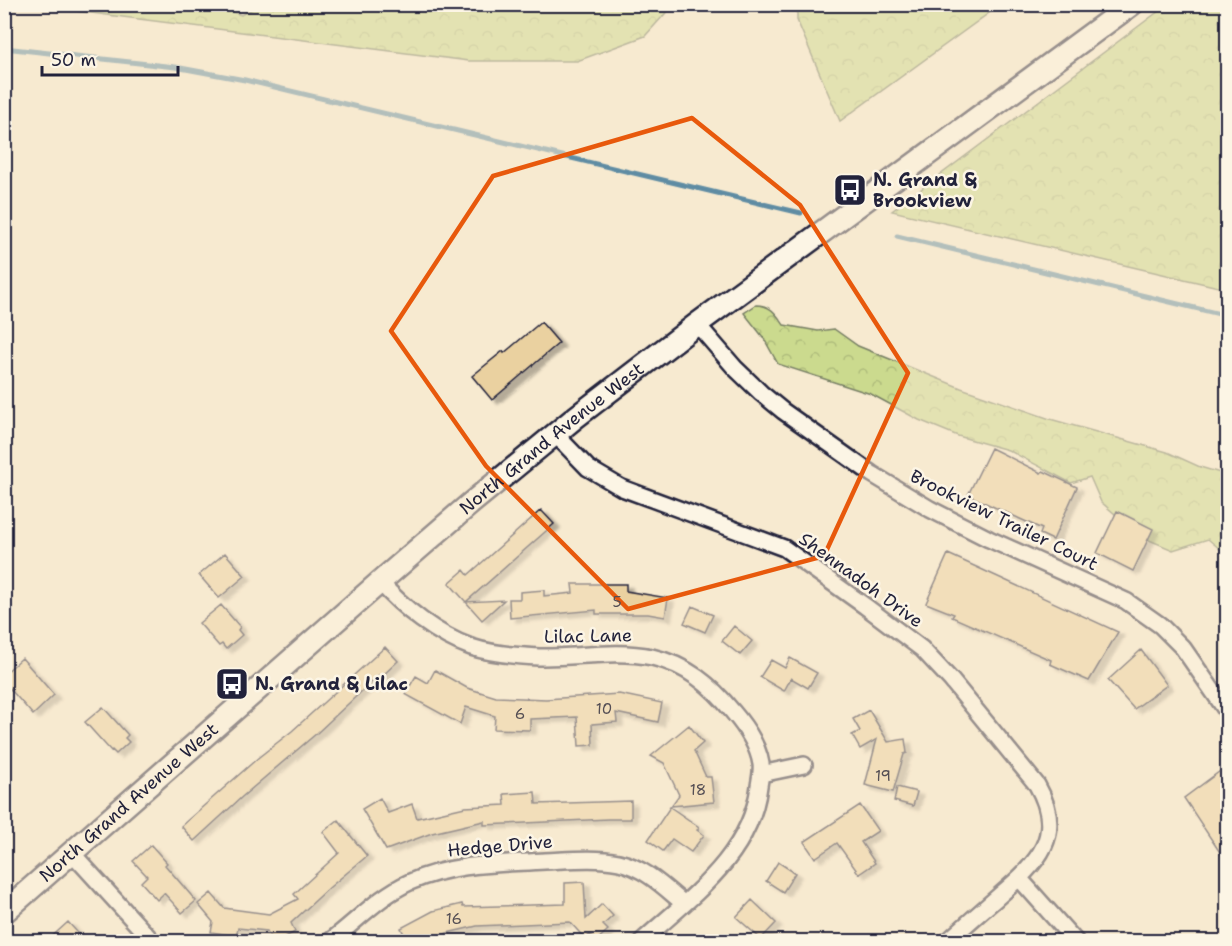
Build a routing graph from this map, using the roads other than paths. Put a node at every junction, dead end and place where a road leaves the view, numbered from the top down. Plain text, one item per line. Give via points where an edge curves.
1 (1132, 4) edge
2 (697, 324) junction
3 (555, 434) junction
4 (380, 582) junction
5 (1227, 713) edge
6 (804, 765) dead end
7 (761, 774) junction
8 (72, 853) junction
9 (1019, 878) junction
10 (684, 903) junction
11 (4, 912) edge
12 (153, 942) edge
13 (329, 942) edge
14 (641, 942) edge
15 (947, 942) edge
16 (1076, 942) edge

1 - 2 main road, North Grand Avenue West
2 - 3 main road, North Grand Avenue West
2 - 5 street, Brookview Trailer Court via 761,393 872,474 930,509 1146,614 1183,648
3 - 4 main road, North Grand Avenue West
3 - 9 street, Shennadoh Drive via 588,468 622,488 784,548 922,649 1037,785 1047,803 1047,841 1037,860
4 - 7 street, Lilac Lane via 394,597 453,639 490,652 539,657 625,653 680,665 719,694 744,725 761,764
4 - 8 main road, North Grand Avenue West
6 - 7 street
7 - 10 street, Lilac Lane via 750,826 713,877
8 - 11 main road, North Grand Avenue West
8 - 12 street
9 - 15 street
9 - 16 street
10 - 13 street, Hedge Drive via 655,879 619,862 587,859 470,866 409,883 369,908
10 - 14 street, Lilac Lane

